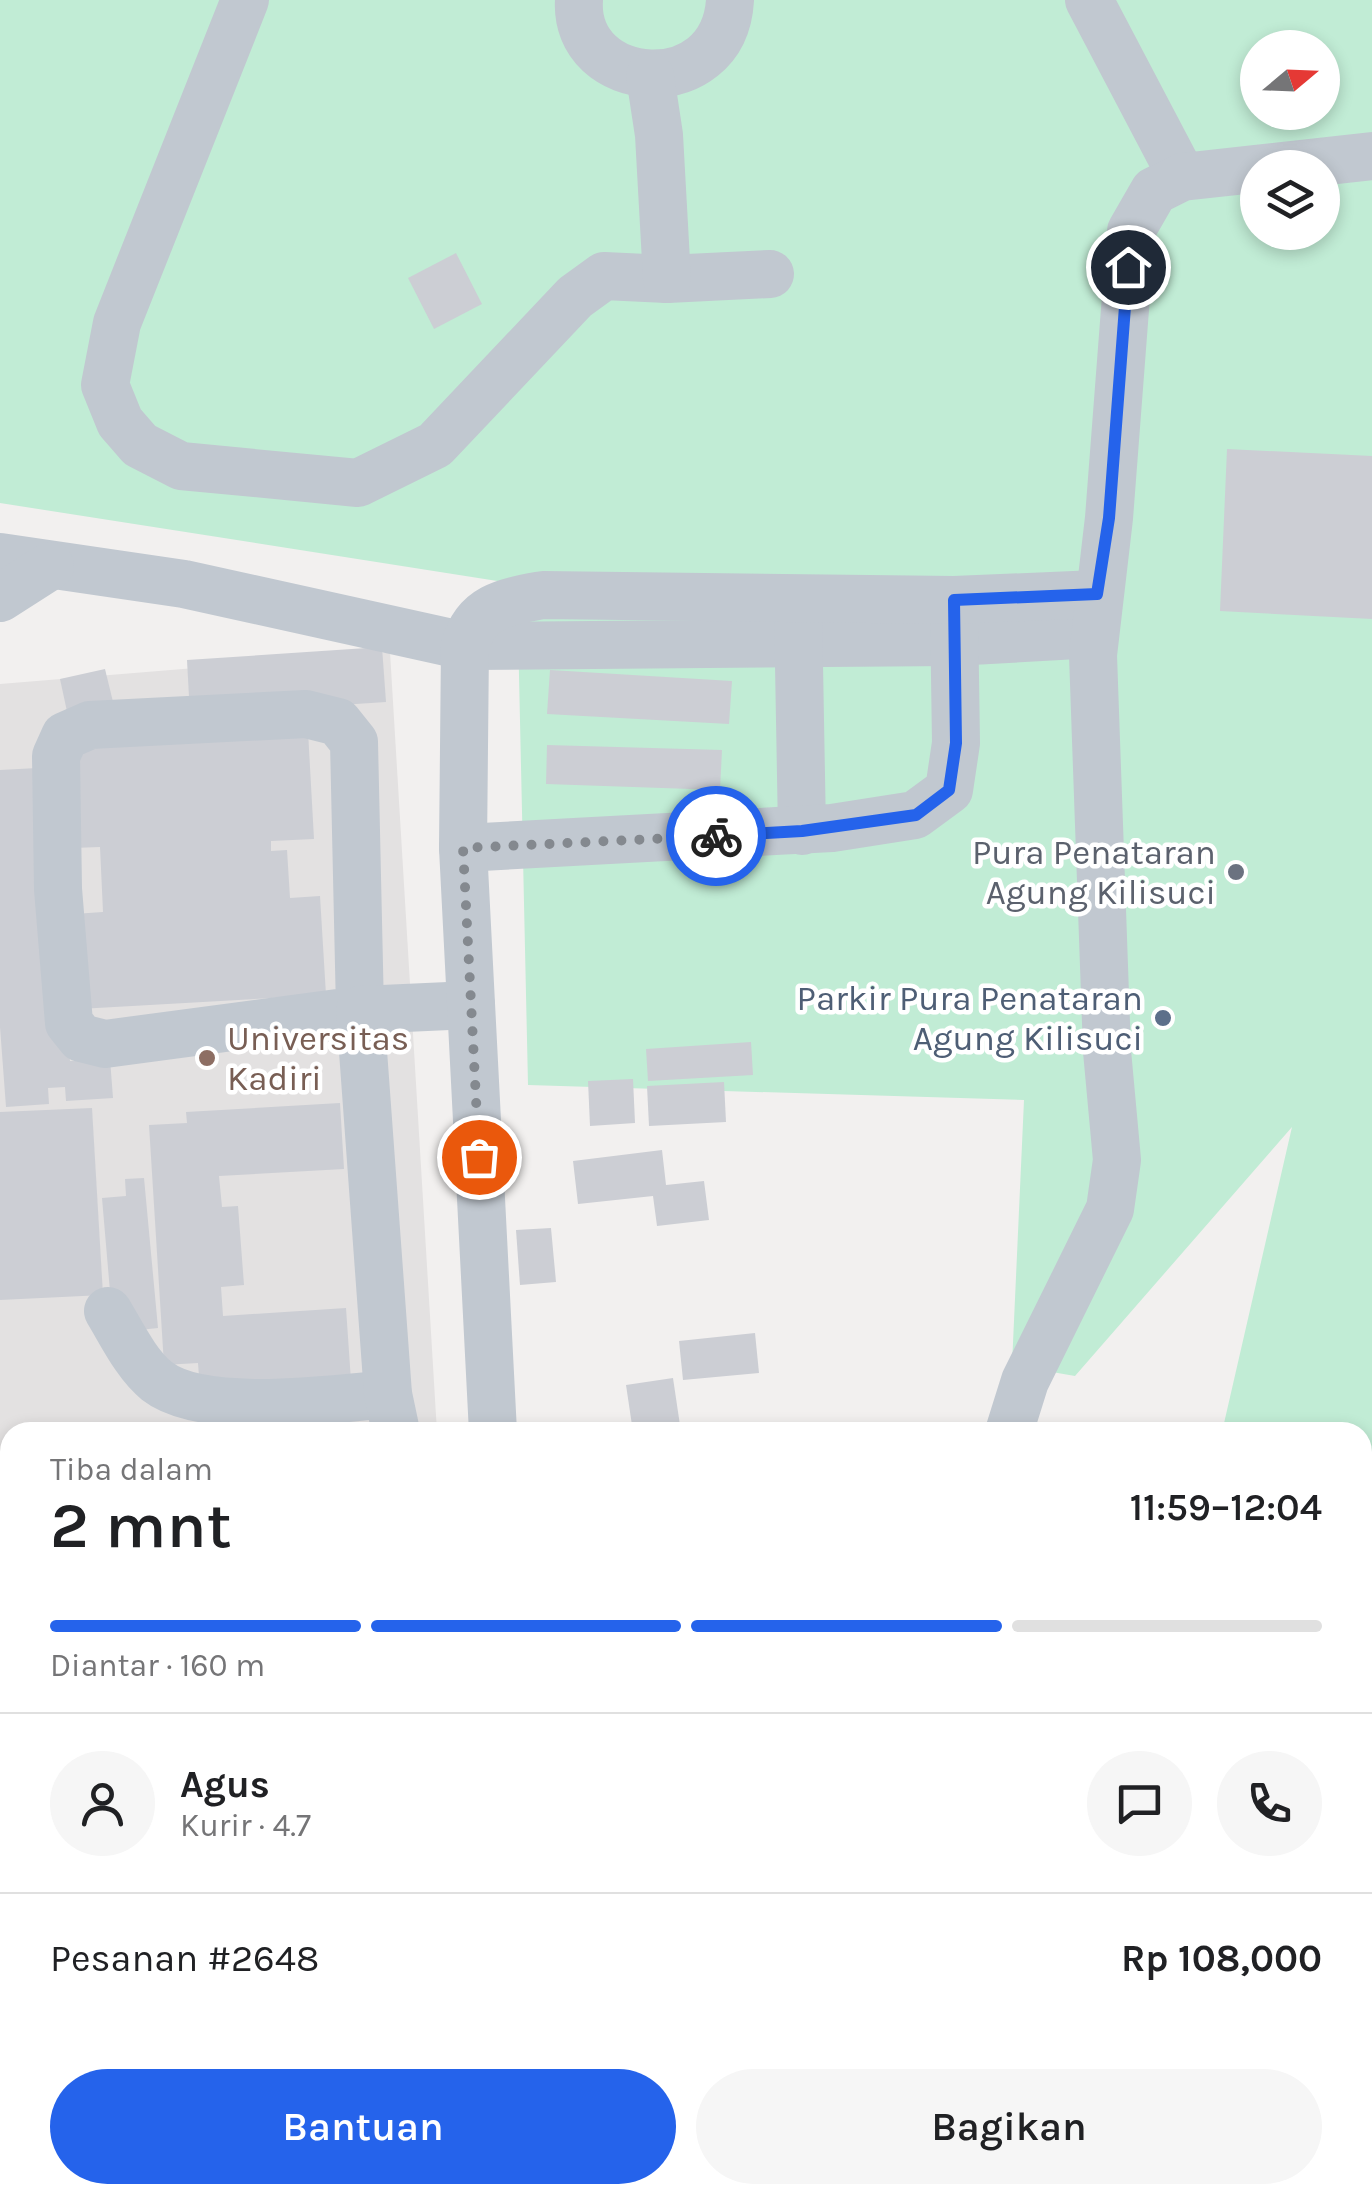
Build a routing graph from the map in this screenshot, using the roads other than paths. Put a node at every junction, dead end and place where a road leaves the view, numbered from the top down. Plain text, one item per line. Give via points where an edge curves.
1 (246, 0) edge
2 (579, 0) edge
3 (730, 0) edge
4 (1089, 0) edge
5 (650, 76) junction
6 (1372, 156) edge
7 (1182, 177) junction
8 (770, 274) dead end
9 (668, 280) junction
10 (0, 557) edge
11 (50, 566) junction
12 (0, 598) edge
13 (1096, 614) junction
14 (798, 619) junction
15 (953, 621) junction
16 (465, 646) junction
17 (802, 831) junction
18 (463, 848) junction
19 (472, 1005) junction
20 (360, 1010) junction
21 (108, 1311) dead end
22 (392, 1413) edge
23 (493, 1422) edge
24 (1012, 1422) edge

1 - 9 street via 117,322 105,384 120,422 140,445 181,466 358,483 436,445 575,296 604,276
2 - 5 street via 591,43 617,66
3 - 5 street via 729,20 712,50 684,70
4 - 7 street
5 - 9 street
6 - 7 street
7 - 13 street via 1154,191 1131,231
8 - 9 street
10 - 11 street
11 - 12 street
11 - 16 street via 184,584
13 - 15 street
13 - 24 street via 1094,744 1117,1160 1110,1209
14 - 15 street
14 - 16 street via 542,595 493,604 470,628
14 - 17 street
15 - 17 street via 956,743 949,790 916,815
16 - 18 street
17 - 18 street
18 - 19 street
19 - 20 street
19 - 23 street
20 - 20 street via 354,742 338,722 306,714 90,725 66,736 56,756 58,889 69,1023 81,1038 105,1044
20 - 22 street
21 - 22 street via 141,1364 168,1388 214,1400

